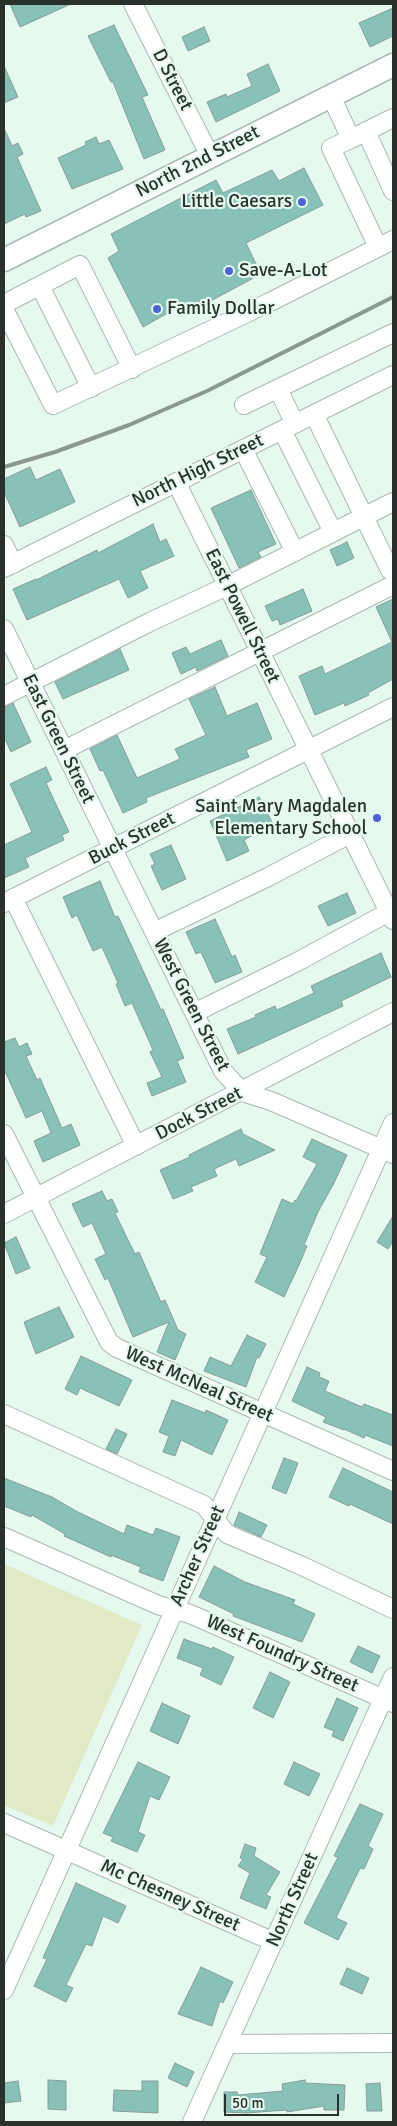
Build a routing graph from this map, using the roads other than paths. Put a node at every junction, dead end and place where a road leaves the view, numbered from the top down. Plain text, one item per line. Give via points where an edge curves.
1 (133, 4) edge
2 (393, 65) edge
3 (331, 96) junction
4 (393, 118) edge
5 (358, 135) junction
6 (210, 156) junction
7 (393, 191) edge
8 (386, 243) edge
9 (4, 260) edge
10 (40, 286) junction
11 (4, 304) edge
12 (4, 309) edge
13 (393, 333) edge
14 (132, 369) junction
15 (393, 375) edge
16 (91, 388) junction
17 (278, 389) junction
18 (244, 406) dead end
19 (314, 414) junction
20 (288, 427) junction
21 (243, 449) junction
22 (176, 482) junction
23 (393, 502) edge
24 (365, 516) junction
25 (334, 532) junction
26 (4, 545) edge
27 (295, 552) junction
28 (8, 566) edge
29 (392, 578) edge
30 (228, 586) junction
31 (4, 629) edge
32 (260, 652) junction
33 (30, 682) junction
34 (4, 696) edge
35 (393, 707) edge
36 (64, 750) junction
37 (308, 750) junction
38 (350, 834) junction
39 (112, 849) junction
40 (8, 901) edge
41 (391, 916) edge
42 (154, 932) junction
43 (393, 1012) edge
44 (194, 1014) junction
45 (242, 1092) junction
46 (393, 1123) edge
47 (4, 1134) edge
48 (136, 1146) junction
49 (387, 1152) edge
50 (36, 1198) junction
51 (4, 1214) edge
52 (263, 1413) junction
53 (4, 1414) edge
54 (393, 1471) edge
55 (215, 1519) junction
56 (4, 1537) edge
57 (393, 1609) edge
58 (174, 1610) junction
59 (393, 1678) edge
60 (388, 1701) edge
61 (4, 1823) edge
62 (66, 1850) junction
63 (274, 1942) junction
64 (4, 1990) edge
65 (393, 2043) edge
66 (228, 2044) junction
67 (192, 2122) edge

1 - 6 street, D Street
2 - 3 main road, North 2nd Street
3 - 5 street
3 - 6 main road, North 2nd Street
4 - 5 street
5 - 7 street
5 - 8 street via 331,148
6 - 9 main road, North 2nd Street
8 - 14 street
10 - 11 street
10 - 14 street via 80,265
10 - 16 street
12 - 16 street via 53,405
13 - 17 street
14 - 16 street
15 - 19 street, North High Street
17 - 18 street
17 - 20 street
19 - 20 street, North High Street
19 - 24 street
20 - 21 street, North High Street
20 - 25 street
21 - 22 street, North High Street
21 - 27 street
22 - 28 street, North High Street
22 - 30 street, East Powell Street
23 - 24 street
24 - 25 street
24 - 29 street
25 - 27 street
26 - 28 street
27 - 30 street
29 - 32 street
30 - 32 street, East Powell Street
30 - 33 street
31 - 33 street, East Green Street
32 - 36 street
32 - 37 street, East Powell Street
33 - 34 street
33 - 36 street, East Green Street
35 - 37 street, Buck Street
36 - 39 street, East Green Street
37 - 38 street, East Powell Street
37 - 39 street, Buck Street
38 - 41 street, East Powell Street
38 - 42 street
39 - 40 street, Buck Street
39 - 42 street, West Green Street
40 - 48 street
41 - 44 street
42 - 44 street, West Green Street
43 - 45 street, Dock Street
44 - 45 street, West Green Street via 223,1071
45 - 48 street, Dock Street
45 - 49 street, West Green Street via 271,1101
46 - 49 street, Archer Street
47 - 50 street, West McNeal Street
48 - 50 street, Dock Street
49 - 52 street, Archer Street
50 - 51 street, Dock Street
50 - 52 street, West McNeal Street via 109,1342
52 - 54 street, West McNeal Street
52 - 55 street, Archer Street
53 - 55 street via 204,1505
55 - 57 street via 227,1534
55 - 58 street, Archer Street
56 - 58 street, West Foundry Street
58 - 60 street, West Foundry Street
58 - 62 street, Archer Street
59 - 60 street, North Street
60 - 63 street, North Street
61 - 62 street, Mc Chesney Street
62 - 63 street, Mc Chesney Street
62 - 64 street, Archer Street
63 - 66 street, North Street
65 - 66 street
66 - 67 street, North Street

